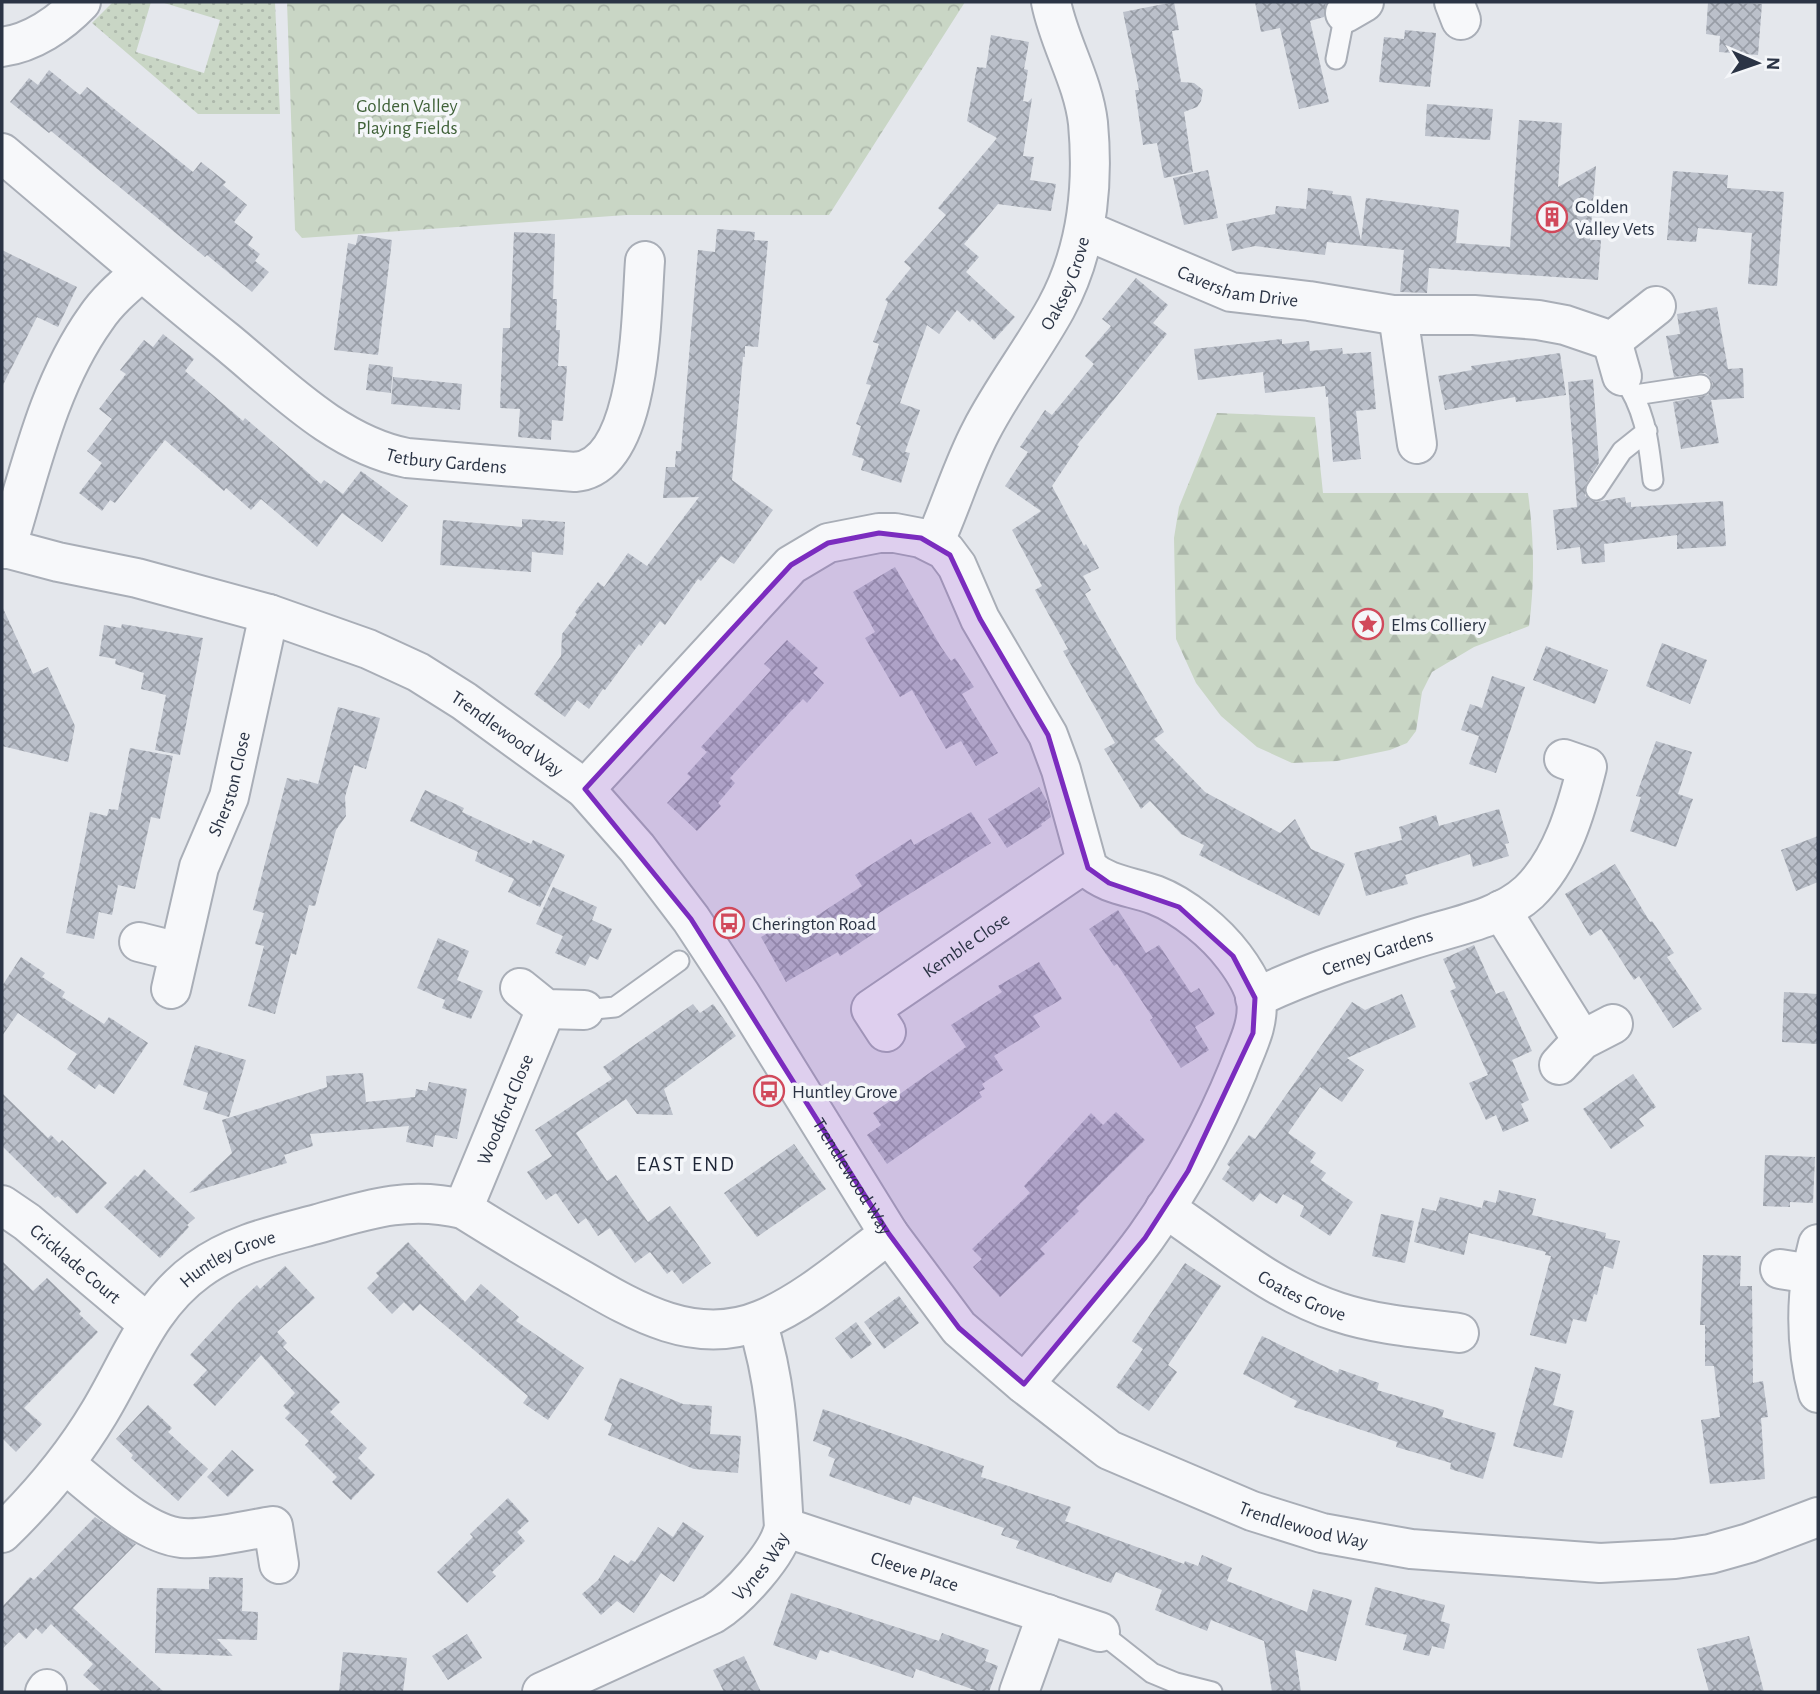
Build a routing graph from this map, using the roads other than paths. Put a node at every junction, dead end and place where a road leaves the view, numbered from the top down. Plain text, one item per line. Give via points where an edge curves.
1 (81, 2) edge
2 (1051, 2) edge
3 (1354, 7) edge
4 (2, 47) edge
5 (1336, 59) dead end
6 (5, 166) edge
7 (1085, 230) junction
8 (645, 261) dead end
9 (141, 272) junction
10 (1656, 306) dead end
11 (1398, 315) junction
12 (1623, 371) junction
13 (1701, 386) dead end
14 (1647, 430) junction
15 (1417, 444) dead end
16 (1653, 480) dead end
17 (1597, 490) dead end
18 (934, 543) junction
19 (4, 548) edge
20 (269, 614) junction
21 (1564, 759) dead end
22 (585, 789) junction
23 (1084, 863) junction
24 (1501, 910) junction
25 (139, 942) dead end
26 (179, 952) junction
27 (679, 961) dead end
28 (171, 989) dead end
29 (1255, 998) junction
30 (584, 1010) joint
31 (886, 1032) dead end
32 (1585, 1043) dead end
33 (2, 1205) edge
34 (1165, 1208) junction
35 (463, 1209) junction
36 (889, 1234) junction
37 (1803, 1262) edge
38 (757, 1322) junction
39 (147, 1323) junction
40 (1462, 1335) dead end
41 (1024, 1384) junction
42 (1818, 1393) edge
43 (65, 1464) junction
44 (1818, 1517) edge
45 (784, 1527) junction
46 (2, 1533) edge
47 (279, 1564) dead end
48 (1047, 1614) junction
49 (1100, 1632) joint
50 (542, 1692) edge
51 (1019, 1692) edge
52 (1212, 1692) edge

1 - 4 street via 41,33
2 - 7 street, Oaksey Grove via 1087,120 1089,203
3 - 5 lane
6 - 9 street, Tetbury Gardens
7 - 11 street, Caversham Drive via 1231,292
7 - 18 street, Oaksey Grove via 1060,299 981,430
8 - 9 street, Tetbury Gardens via 636,362 624,421 599,463 575,472 407,458 357,442
9 - 19 street via 95,318 66,369
10 - 12 street
11 - 12 street, Caversham Drive via 1474,315 1558,323
11 - 15 street
12 - 13 lane
12 - 14 lane
14 - 16 lane
14 - 17 lane via 1622,451
18 - 22 street via 879,533 840,539 804,555
18 - 23 street via 950,555 980,619 1048,735
19 - 20 street, Trendlewood Way
20 - 22 street, Trendlewood Way via 418,672
20 - 26 street, Sherston Close via 229,797 199,867
21 - 24 street, Cerney Gardens via 1587,767 1572,817 1544,874 1527,894
22 - 36 street, Trendlewood Way via 638,848 691,919
23 - 29 street via 1109,883 1153,894 1179,907 1233,956
23 - 31 street, Kemble Close via 871,1009
24 - 29 street, Cerney Gardens via 1292,981
24 - 32 street
25 - 26 street
26 - 28 street, Sherston Close
27 - 30 lane via 615,1007
29 - 34 street via 1253,1033 1226,1098
30 - 35 street, Woodford Close via 533,998
33 - 39 street, Cricklade Court
34 - 40 street, Coates Grove via 1269,1278 1321,1306 1368,1320
34 - 41 street via 1124,1265
35 - 38 street, Huntley Grove via 646,1316 701,1329
35 - 39 street, Huntley Grove via 419,1203 386,1205 246,1244 182,1283
36 - 38 street, Huntley Grove via 801,1298
36 - 41 street, Trendlewood Way via 959,1328
37 - 42 street
38 - 45 street, Vynes Way via 775,1391
39 - 43 street, Huntley Grove via 100,1412
41 - 44 street, Trendlewood Way via 1109,1450 1160,1473 1252,1511 1322,1533 1411,1549 1600,1563 1675,1559 1749,1544
43 - 46 street, Huntley Grove
43 - 47 street via 131,1515 169,1535 192,1538 273,1527
45 - 48 street, Cleeve Place
45 - 50 street, Vynes Way via 777,1548 724,1608
48 - 49 street, Cleeve Place
48 - 51 street
49 - 52 lane via 1152,1672

